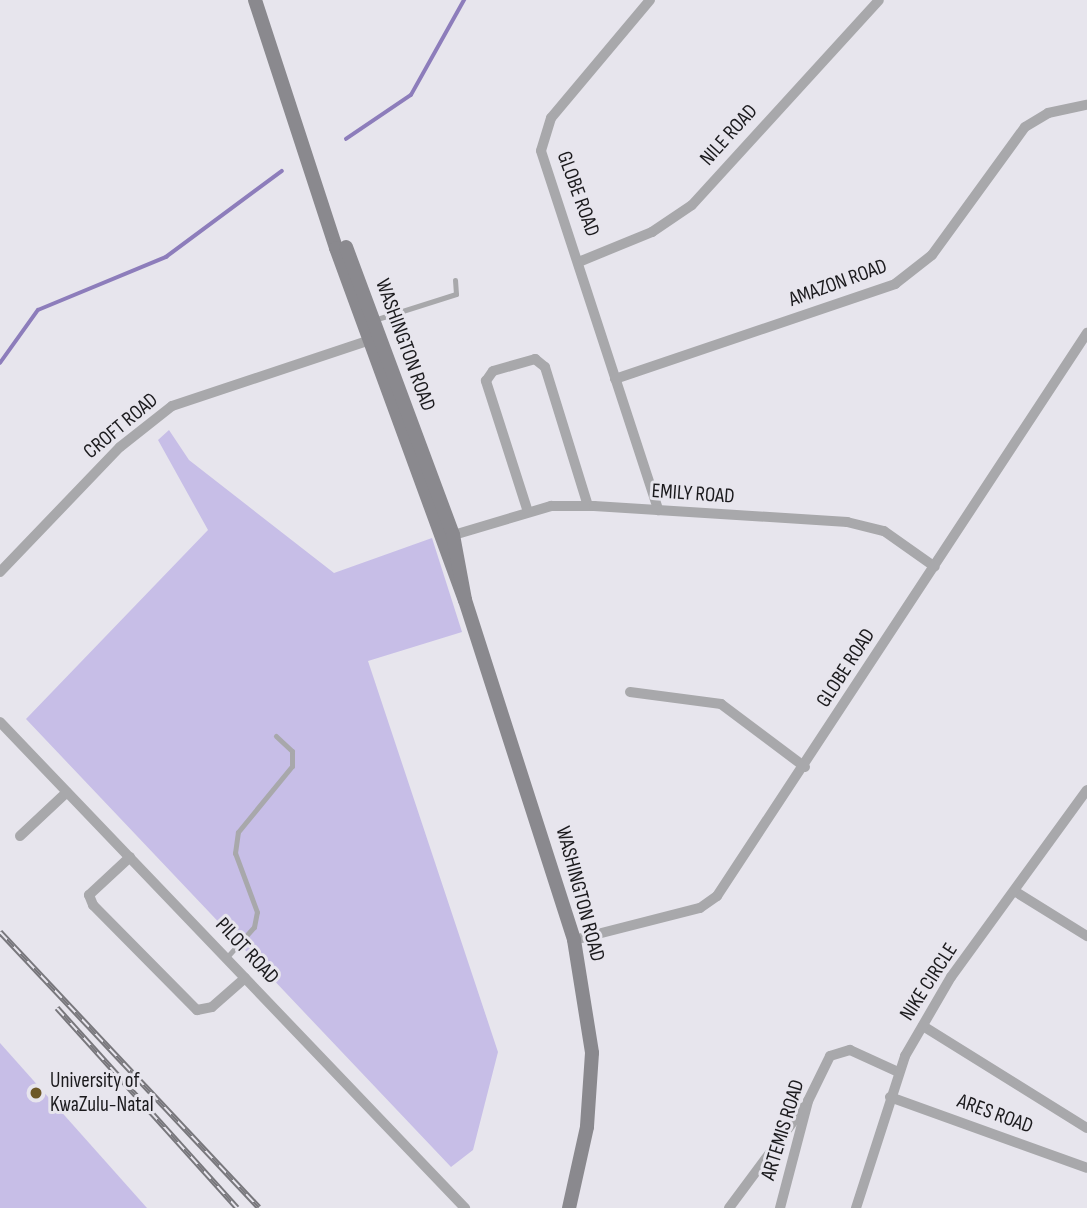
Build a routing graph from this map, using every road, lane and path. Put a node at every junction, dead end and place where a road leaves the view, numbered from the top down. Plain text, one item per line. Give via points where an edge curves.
1 (255, 0) edge
2 (650, 0) edge
3 (879, 0) edge
4 (1087, 105) edge
5 (333, 228) junction
6 (581, 261) junction
7 (455, 280) dead end
8 (374, 320) junction
9 (1087, 333) edge
10 (374, 338) junction
11 (615, 379) junction
12 (588, 506) junction
13 (659, 510) junction
14 (528, 513) junction
15 (447, 537) junction
16 (935, 567) junction
17 (0, 572) edge
18 (629, 692) dead end
19 (0, 722) edge
20 (276, 736) dead end
21 (805, 767) junction
22 (1087, 790) edge
23 (67, 792) junction
24 (1084, 803) edge
25 (20, 836) dead end
26 (130, 857) junction
27 (1016, 892) junction
28 (1087, 936) edge
29 (574, 940) junction
30 (227, 957) junction
31 (245, 978) junction
32 (923, 1026) junction
33 (898, 1072) junction
34 (890, 1097) junction
35 (808, 1101) junction
36 (1087, 1128) edge
37 (1087, 1168) edge
38 (465, 1208) edge
39 (569, 1208) edge
40 (729, 1208) edge
41 (780, 1208) edge
42 (856, 1208) edge

1 - 5 main road, WASHINGTON ROAD
2 - 6 street, GLOBE ROAD via 543,135 544,163
3 - 6 street, NILE ROAD via 692,205 663,227
4 - 11 street, AMAZON ROAD via 1048,113 1025,127 932,255 895,284
5 - 8 main road, WASHINGTON ROAD
5 - 10 main road, WASHINGTON ROAD
6 - 11 street, GLOBE ROAD
7 - 8 lane via 456,294
8 - 10 main road, WASHINGTON ROAD
9 - 16 street, GLOBE ROAD
10 - 15 main road, WASHINGTON ROAD
10 - 17 street, CROFT ROAD via 172,407 120,447
11 - 13 street, GLOBE ROAD
12 - 13 street, EMILY ROAD
12 - 14 street, EMILY ROAD
12 - 14 street via 545,367 535,359 493,371 486,381
13 - 16 street, EMILY ROAD via 867,526
14 - 15 street, EMILY ROAD
15 - 29 main road, WASHINGTON ROAD
16 - 21 street, GLOBE ROAD
18 - 21 street via 721,704
19 - 23 street, PILOT ROAD
20 - 30 lane via 292,751 292,766 238,832 235,853 257,912 254,927
21 - 29 street, GLOBE ROAD via 711,902
22 - 24 street, NIKE CIRCLE
23 - 25 street
23 - 26 street, PILOT ROAD
24 - 27 street, NIKE CIRCLE
26 - 30 street, PILOT ROAD
26 - 31 street via 89,895 93,905 197,1010 212,1007
27 - 28 street
27 - 32 street, NIKE CIRCLE
29 - 39 main road, WASHINGTON ROAD via 592,1054 587,1127
30 - 31 street, PILOT ROAD
31 - 38 street, PILOT ROAD
32 - 33 street, NIKE CIRCLE
32 - 36 street, ARES ROAD
33 - 34 street, NIKE CIRCLE
33 - 35 street, ARTEMIS ROAD via 838,1050 826,1060
34 - 37 street, ARES ROAD
34 - 42 street, NIKE CIRCLE
35 - 40 street
35 - 41 street, ARTEMIS ROAD

